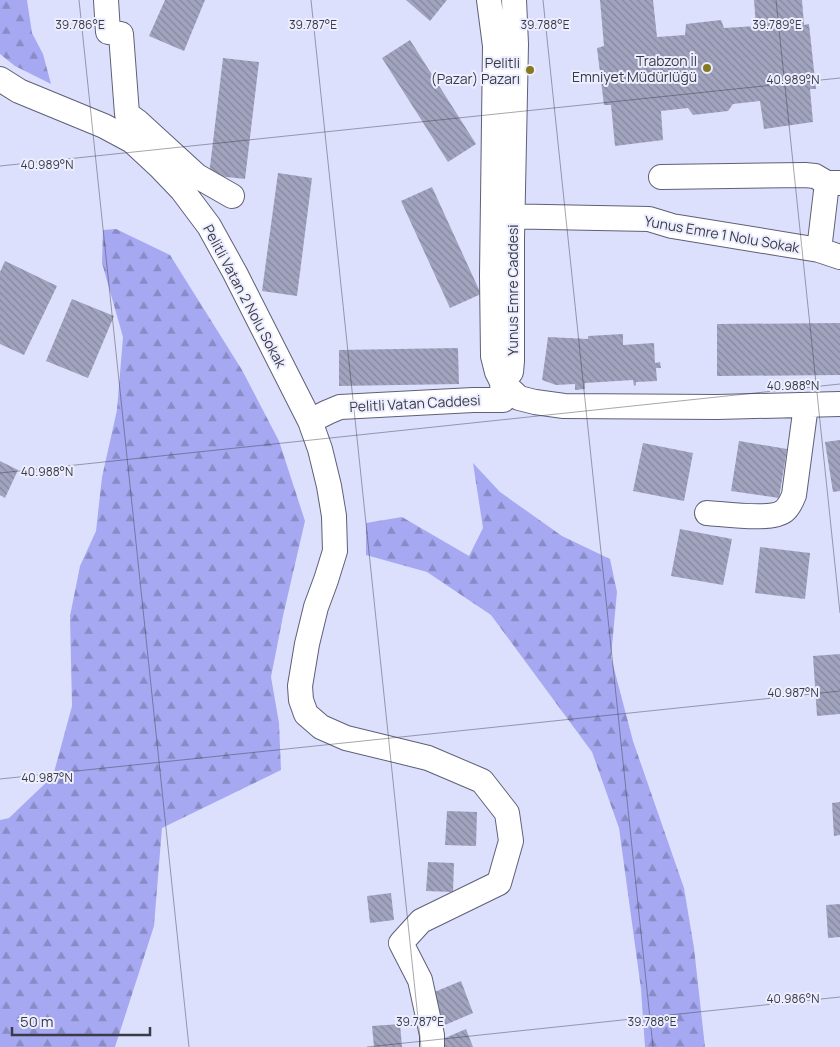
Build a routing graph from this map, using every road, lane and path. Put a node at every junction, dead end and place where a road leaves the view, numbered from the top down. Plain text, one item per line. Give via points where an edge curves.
1 (106, 0) edge
2 (489, 0) edge
3 (514, 0) edge
4 (0, 79) edge
5 (660, 178) dead end
6 (833, 183) edge
7 (232, 196) dead end
8 (503, 216) junction
9 (829, 253) edge
10 (502, 382) junction
11 (840, 404) edge
12 (806, 405) junction
13 (310, 421) junction
14 (707, 513) dead end
15 (432, 1047) edge

1 - 7 street via 108,32 121,34 127,114 197,176
2 - 8 street via 495,46
3 - 8 street, Yunus Emre Caddesi via 516,44
4 - 13 street, Pelitli Vatan 2 Nolu Sokak via 19,91 104,126 132,142 182,190 214,234
5 - 6 street via 805,175
6 - 9 street
8 - 9 street, Yunus Emre 1 Nolu Sokak via 649,220
8 - 10 street via 492,276 493,356
10 - 12 street via 519,398 564,406
10 - 13 street, Pelitli Vatan Caddesi via 502,400 340,407
11 - 12 street
12 - 14 street via 794,495 785,511 776,516
13 - 15 street via 329,486 335,551 307,644 300,686 306,714 321,727 346,738 428,758 482,781 507,813 512,841 499,883 422,921 401,943 420,980

